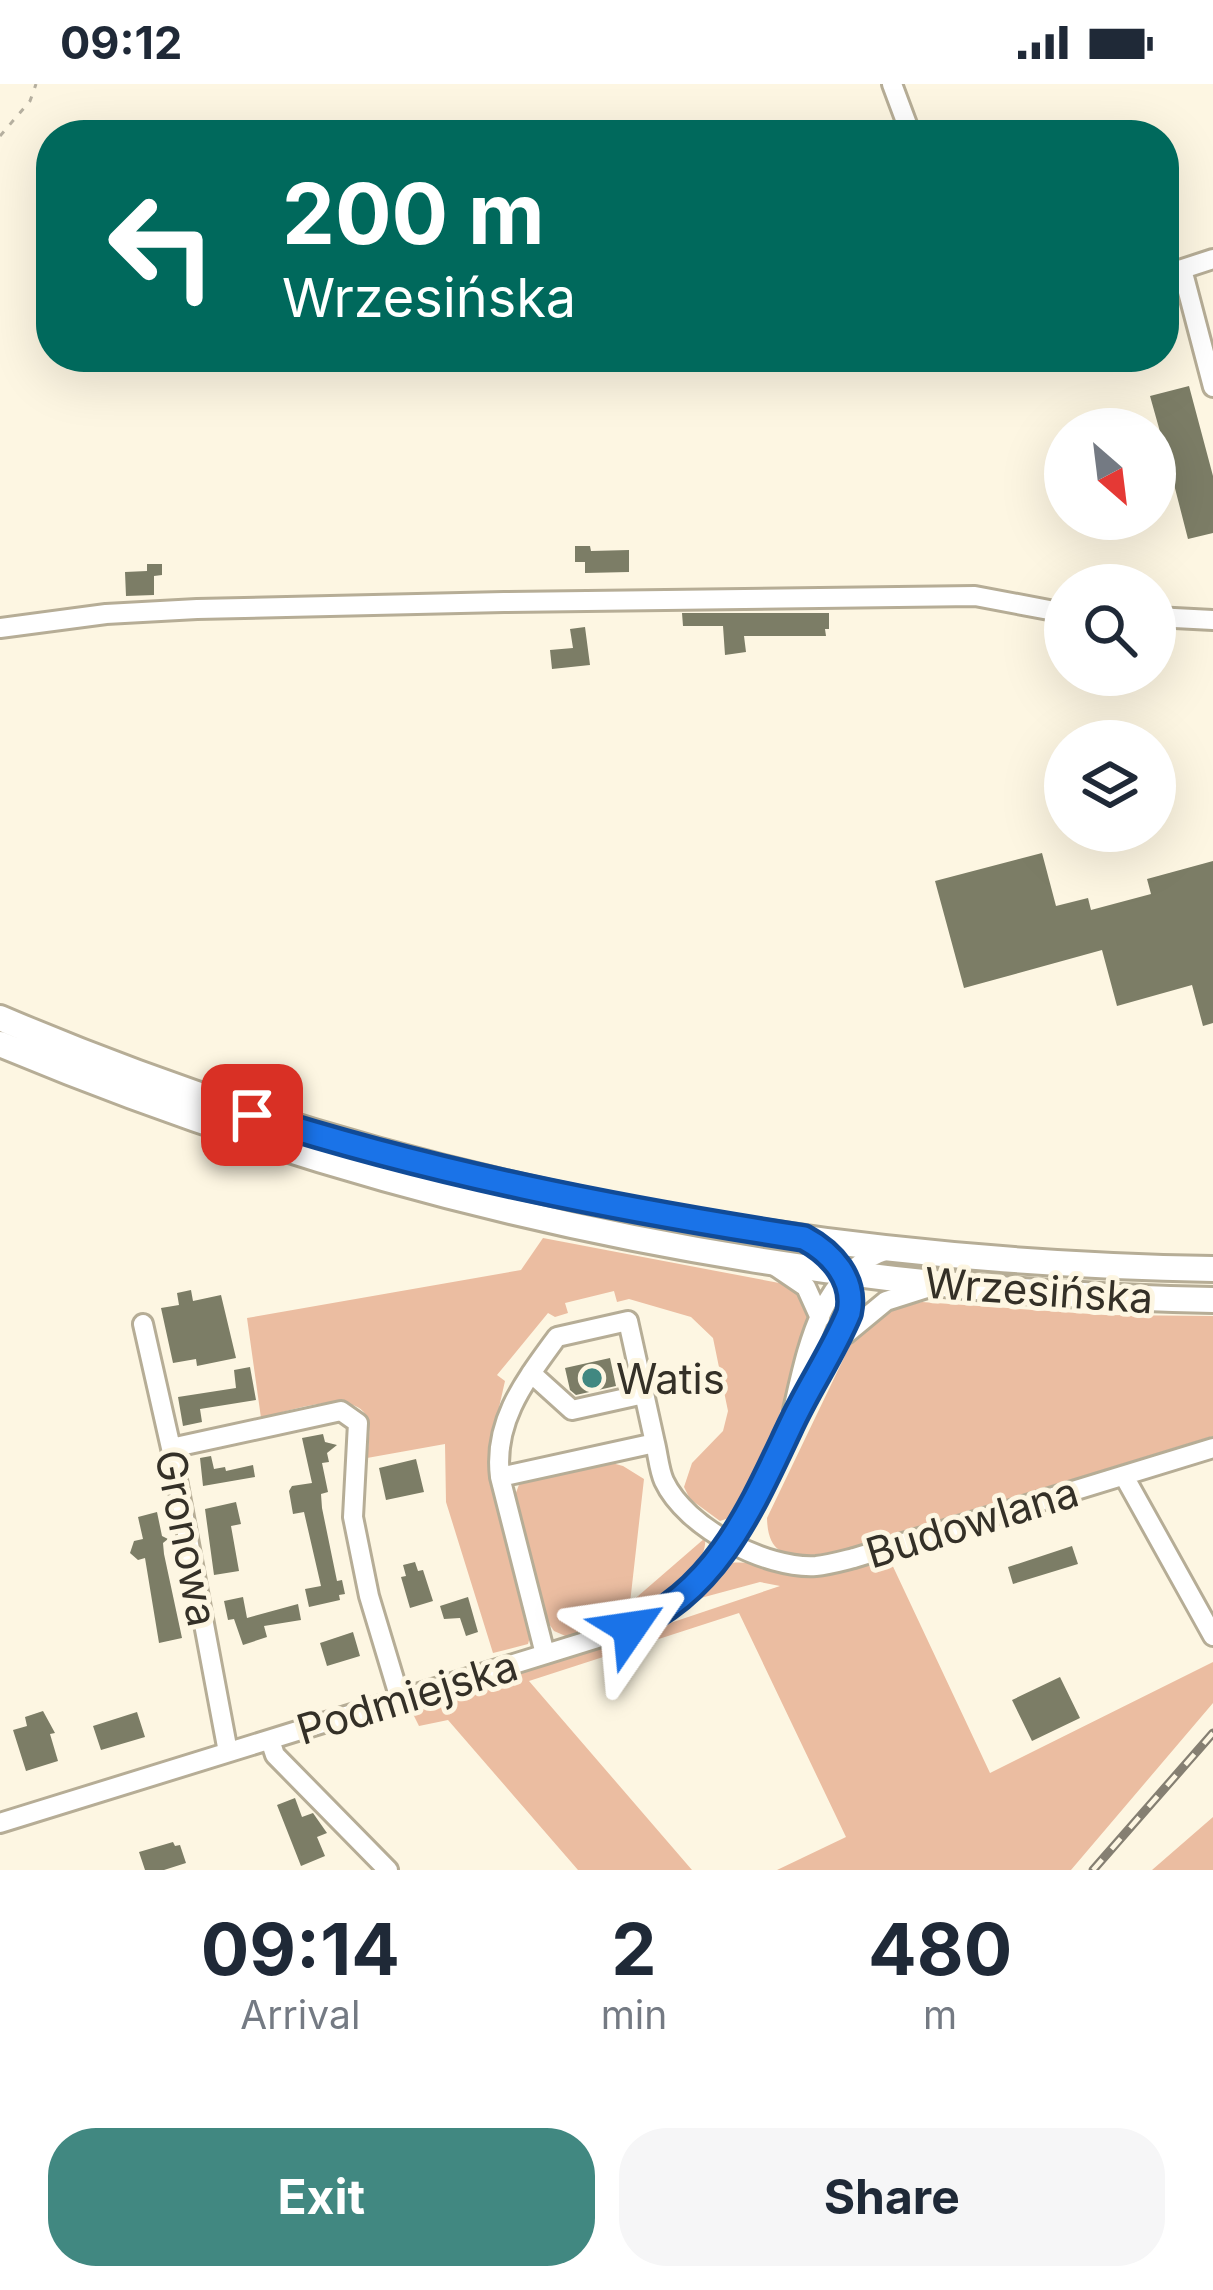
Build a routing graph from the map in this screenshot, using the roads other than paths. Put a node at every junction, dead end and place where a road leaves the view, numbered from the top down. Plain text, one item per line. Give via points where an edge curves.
1 (892, 84) edge
2 (905, 120) edge
3 (1213, 259) edge
4 (1179, 270) edge
5 (1179, 289) edge
6 (1213, 387) edge
7 (1044, 609) edge
8 (1176, 618) edge
9 (1213, 620) edge
10 (0, 628) edge
11 (0, 1018) edge
12 (0, 1044) edge
13 (804, 1238) junction
14 (894, 1248) junction
15 (770, 1263) junction
16 (1213, 1269) edge
17 (844, 1275) junction
18 (943, 1285) junction
19 (1213, 1300) edge
20 (820, 1318) junction
21 (142, 1324) dead end
22 (836, 1347) junction
23 (531, 1373) junction
24 (644, 1394) junction
25 (790, 1426) junction
26 (656, 1443) junction
27 (171, 1448) junction
28 (1213, 1448) edge
29 (1124, 1476) junction
30 (500, 1477) junction
31 (730, 1543) junction
32 (1213, 1636) edge
33 (545, 1654) junction
34 (400, 1700) junction
35 (270, 1739) junction
36 (228, 1752) junction
37 (0, 1823) edge
38 (388, 1870) edge

1 - 2 street
3 - 4 street
5 - 6 street
7 - 10 street via 975,596 504,602 197,609
8 - 9 street
11 - 13 main road, Wrzesińska via 328,1139 481,1179
12 - 15 main road, Wrzesińska via 274,1147 445,1197
13 - 14 main road, Wrzesińska
13 - 17 street
14 - 16 main road, Wrzesińska
14 - 17 street
15 - 17 main road, Wrzesińska
15 - 20 street via 806,1287
17 - 18 main road, Wrzesińska
17 - 20 street, Podmiejska
17 - 22 street, Podmiejska via 851,1306
18 - 19 main road, Wrzesińska
18 - 22 street via 886,1301
20 - 25 street, Podmiejska
21 - 27 street, Gronowa
22 - 25 street, Podmiejska
23 - 24 street via 572,1410
23 - 24 street, Budowlana via 556,1337 628,1321
23 - 30 street via 514,1394 496,1451
24 - 26 street, Budowlana
25 - 31 street, Podmiejska
26 - 30 street
26 - 31 street, Budowlana via 664,1482 702,1526
27 - 34 street via 341,1411 358,1423 353,1517
27 - 36 street, Gronowa
28 - 29 street, Budowlana
29 - 31 street, Budowlana via 816,1566 782,1564
29 - 32 street
30 - 33 street
31 - 33 street, Podmiejska via 656,1614
33 - 34 street, Podmiejska
34 - 35 street, Podmiejska
35 - 36 street, Podmiejska
35 - 38 street via 275,1754
36 - 37 street, Podmiejska

